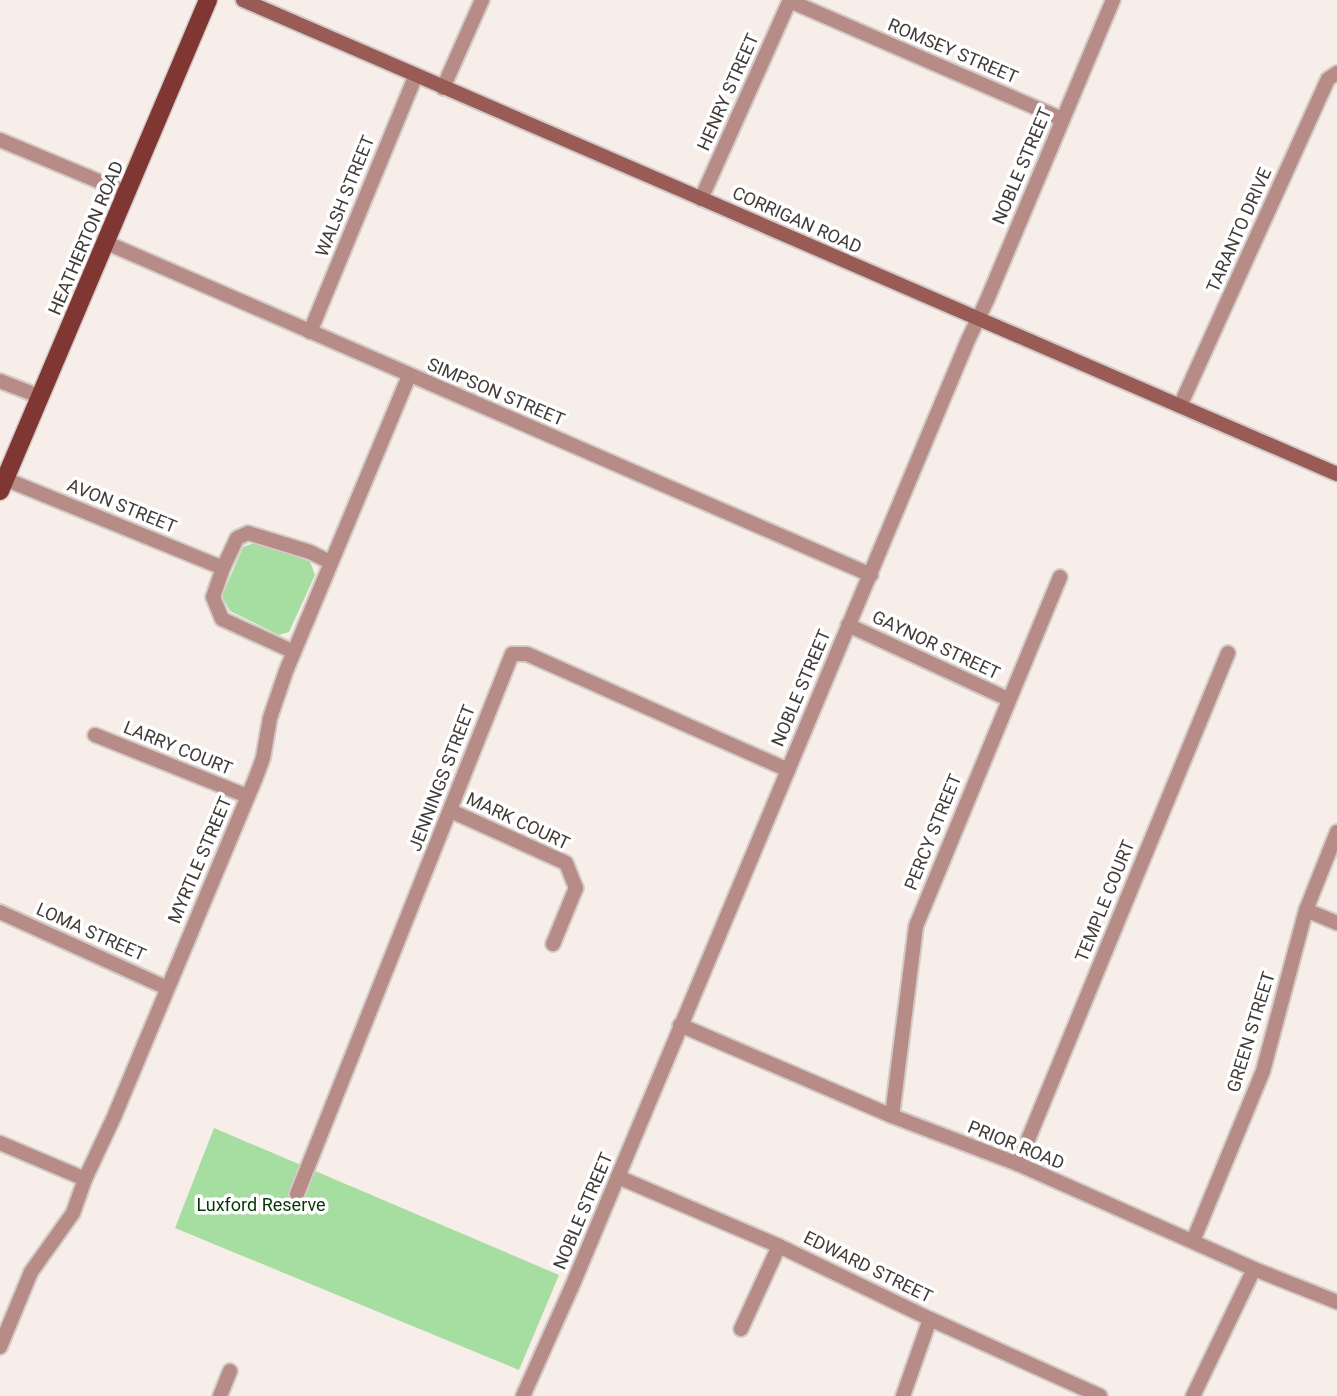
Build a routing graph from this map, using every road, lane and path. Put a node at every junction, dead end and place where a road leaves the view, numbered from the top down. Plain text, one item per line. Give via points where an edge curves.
1 (208, 0) edge
2 (243, 0) edge
3 (482, 0) edge
4 (1113, 0) edge
5 (790, 1) edge
6 (1337, 73) edge
7 (416, 75) junction
8 (443, 88) junction
9 (1062, 119) junction
10 (0, 140) edge
11 (127, 193) junction
12 (701, 199) junction
13 (107, 243) junction
14 (978, 320) junction
15 (310, 332) junction
16 (409, 376) junction
17 (0, 381) edge
18 (41, 397) junction
19 (1180, 406) junction
20 (1337, 474) edge
21 (3, 485) edge
22 (330, 562) junction
23 (223, 568) junction
24 (870, 575) junction
25 (1060, 577) dead end
26 (848, 625) junction
27 (293, 652) junction
28 (1228, 653) dead end
29 (1009, 699) junction
30 (95, 735) dead end
31 (788, 770) junction
32 (247, 796) junction
33 (451, 811) junction
34 (1337, 832) edge
35 (1306, 910) junction
36 (0, 912) edge
37 (1337, 923) edge
38 (553, 944) dead end
39 (167, 988) junction
40 (680, 1025) junction
41 (892, 1116) junction
42 (0, 1143) edge
43 (1017, 1164) junction
44 (618, 1177) junction
45 (85, 1179) junction
46 (297, 1194) dead end
47 (1193, 1241) junction
48 (779, 1246) junction
49 (1254, 1269) junction
50 (1337, 1302) edge
51 (930, 1319) junction
52 (741, 1329) dead end
53 (0, 1348) edge
54 (230, 1371) dead end
55 (525, 1394) edge
56 (220, 1396) edge
57 (903, 1396) edge
58 (1100, 1396) edge
59 (1193, 1396) edge

1 - 11 main road, HEATHERTON ROAD
2 - 7 main road, CORRIGAN ROAD
3 - 8 street
4 - 9 street, NOBLE STREET
5 - 9 street, ROMSEY STREET
5 - 12 street, HENRY STREET
6 - 19 street, TARANTO DRIVE via 1328,79
7 - 8 main road, CORRIGAN ROAD
7 - 15 street, WALSH STREET
8 - 12 main road, CORRIGAN ROAD
9 - 14 street, NOBLE STREET
10 - 11 street
11 - 13 main road, HEATHERTON ROAD
12 - 14 main road, CORRIGAN ROAD
13 - 15 street, SIMPSON STREET
13 - 18 main road, HEATHERTON ROAD
14 - 19 main road, CORRIGAN ROAD
14 - 24 street, NOBLE STREET
15 - 16 street, SIMPSON STREET
16 - 22 street, MYRTLE STREET
16 - 24 street, SIMPSON STREET
17 - 18 street
18 - 21 main road, HEATHERTON ROAD
19 - 20 main road, CORRIGAN ROAD
21 - 23 street, AVON STREET
22 - 23 street via 248,533 237,538
22 - 27 street, MYRTLE STREET
23 - 27 street via 214,597 222,619
24 - 26 street, NOBLE STREET
25 - 29 street, PERCY STREET
26 - 29 street, GAYNOR STREET
26 - 31 street, NOBLE STREET
27 - 32 street, MYRTLE STREET via 270,718 263,758
28 - 43 street, TEMPLE COURT
29 - 41 street, PERCY STREET via 916,926
30 - 32 street, LARRY COURT
31 - 33 street, JENNINGS STREET via 527,654 512,654
31 - 40 street, NOBLE STREET
32 - 39 street, MYRTLE STREET
33 - 38 street, MARK COURT via 566,863 576,888
33 - 46 street, JENNINGS STREET
34 - 35 street, GREEN STREET
35 - 37 street
35 - 47 street, GREEN STREET via 1263,1071
36 - 39 street, LOMA STREET
39 - 45 street, MYRTLE STREET
40 - 41 street, PRIOR ROAD
40 - 44 street, NOBLE STREET
41 - 43 street, PRIOR ROAD
42 - 45 street
43 - 47 street, PRIOR ROAD
44 - 48 street, EDWARD STREET
44 - 55 street, NOBLE STREET
45 - 53 street, MYRTLE STREET via 74,1213 31,1272
47 - 49 street, PRIOR ROAD
48 - 51 street, EDWARD STREET
48 - 52 street
49 - 50 street, PRIOR ROAD
49 - 59 street
51 - 57 street
51 - 58 street, EDWARD STREET
54 - 56 street

